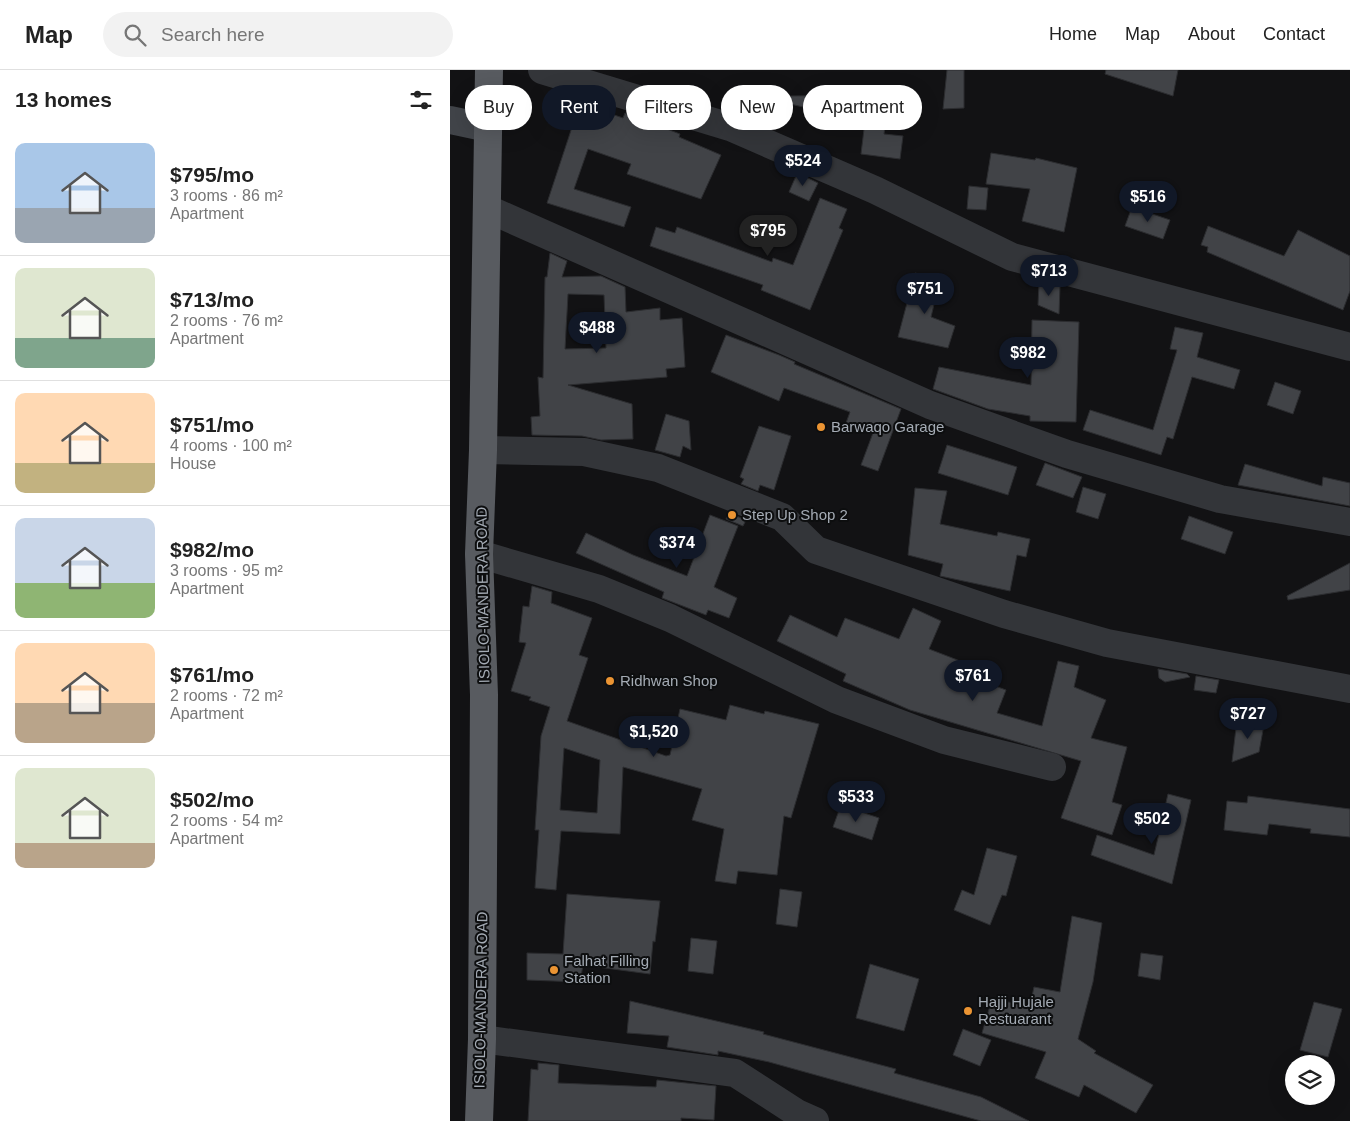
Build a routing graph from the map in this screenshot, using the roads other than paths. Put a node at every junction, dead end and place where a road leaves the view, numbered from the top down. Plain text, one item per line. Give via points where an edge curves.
1 (489, 70) edge
2 (542, 70) edge
3 (489, 85) edge
4 (450, 120) edge
5 (465, 123) edge
6 (488, 130) edge
7 (488, 208) junction
8 (1350, 347) edge
9 (483, 450) junction
10 (1350, 522) edge
11 (479, 554) junction
12 (1350, 689) edge
13 (1052, 767) dead end
14 (482, 1039) junction
15 (479, 1121) edge
16 (815, 1121) edge

1 - 3 highway, ISIOLO-MANDERA ROAD
2 - 8 street via 730,127 876,190 1012,257
4 - 5 main road
6 - 7 highway, ISIOLO-MANDERA ROAD
7 - 9 highway, ISIOLO-MANDERA ROAD
7 - 10 street via 949,412 1067,454 1220,499
9 - 11 highway, ISIOLO-MANDERA ROAD
9 - 12 street via 584,452 658,468 782,517 816,550 1004,614 1107,643
11 - 13 street via 599,589 670,618 837,700 944,740
11 - 14 highway, ISIOLO-MANDERA ROAD via 484,695
14 - 15 highway, ISIOLO-MANDERA ROAD
14 - 16 street via 735,1073

